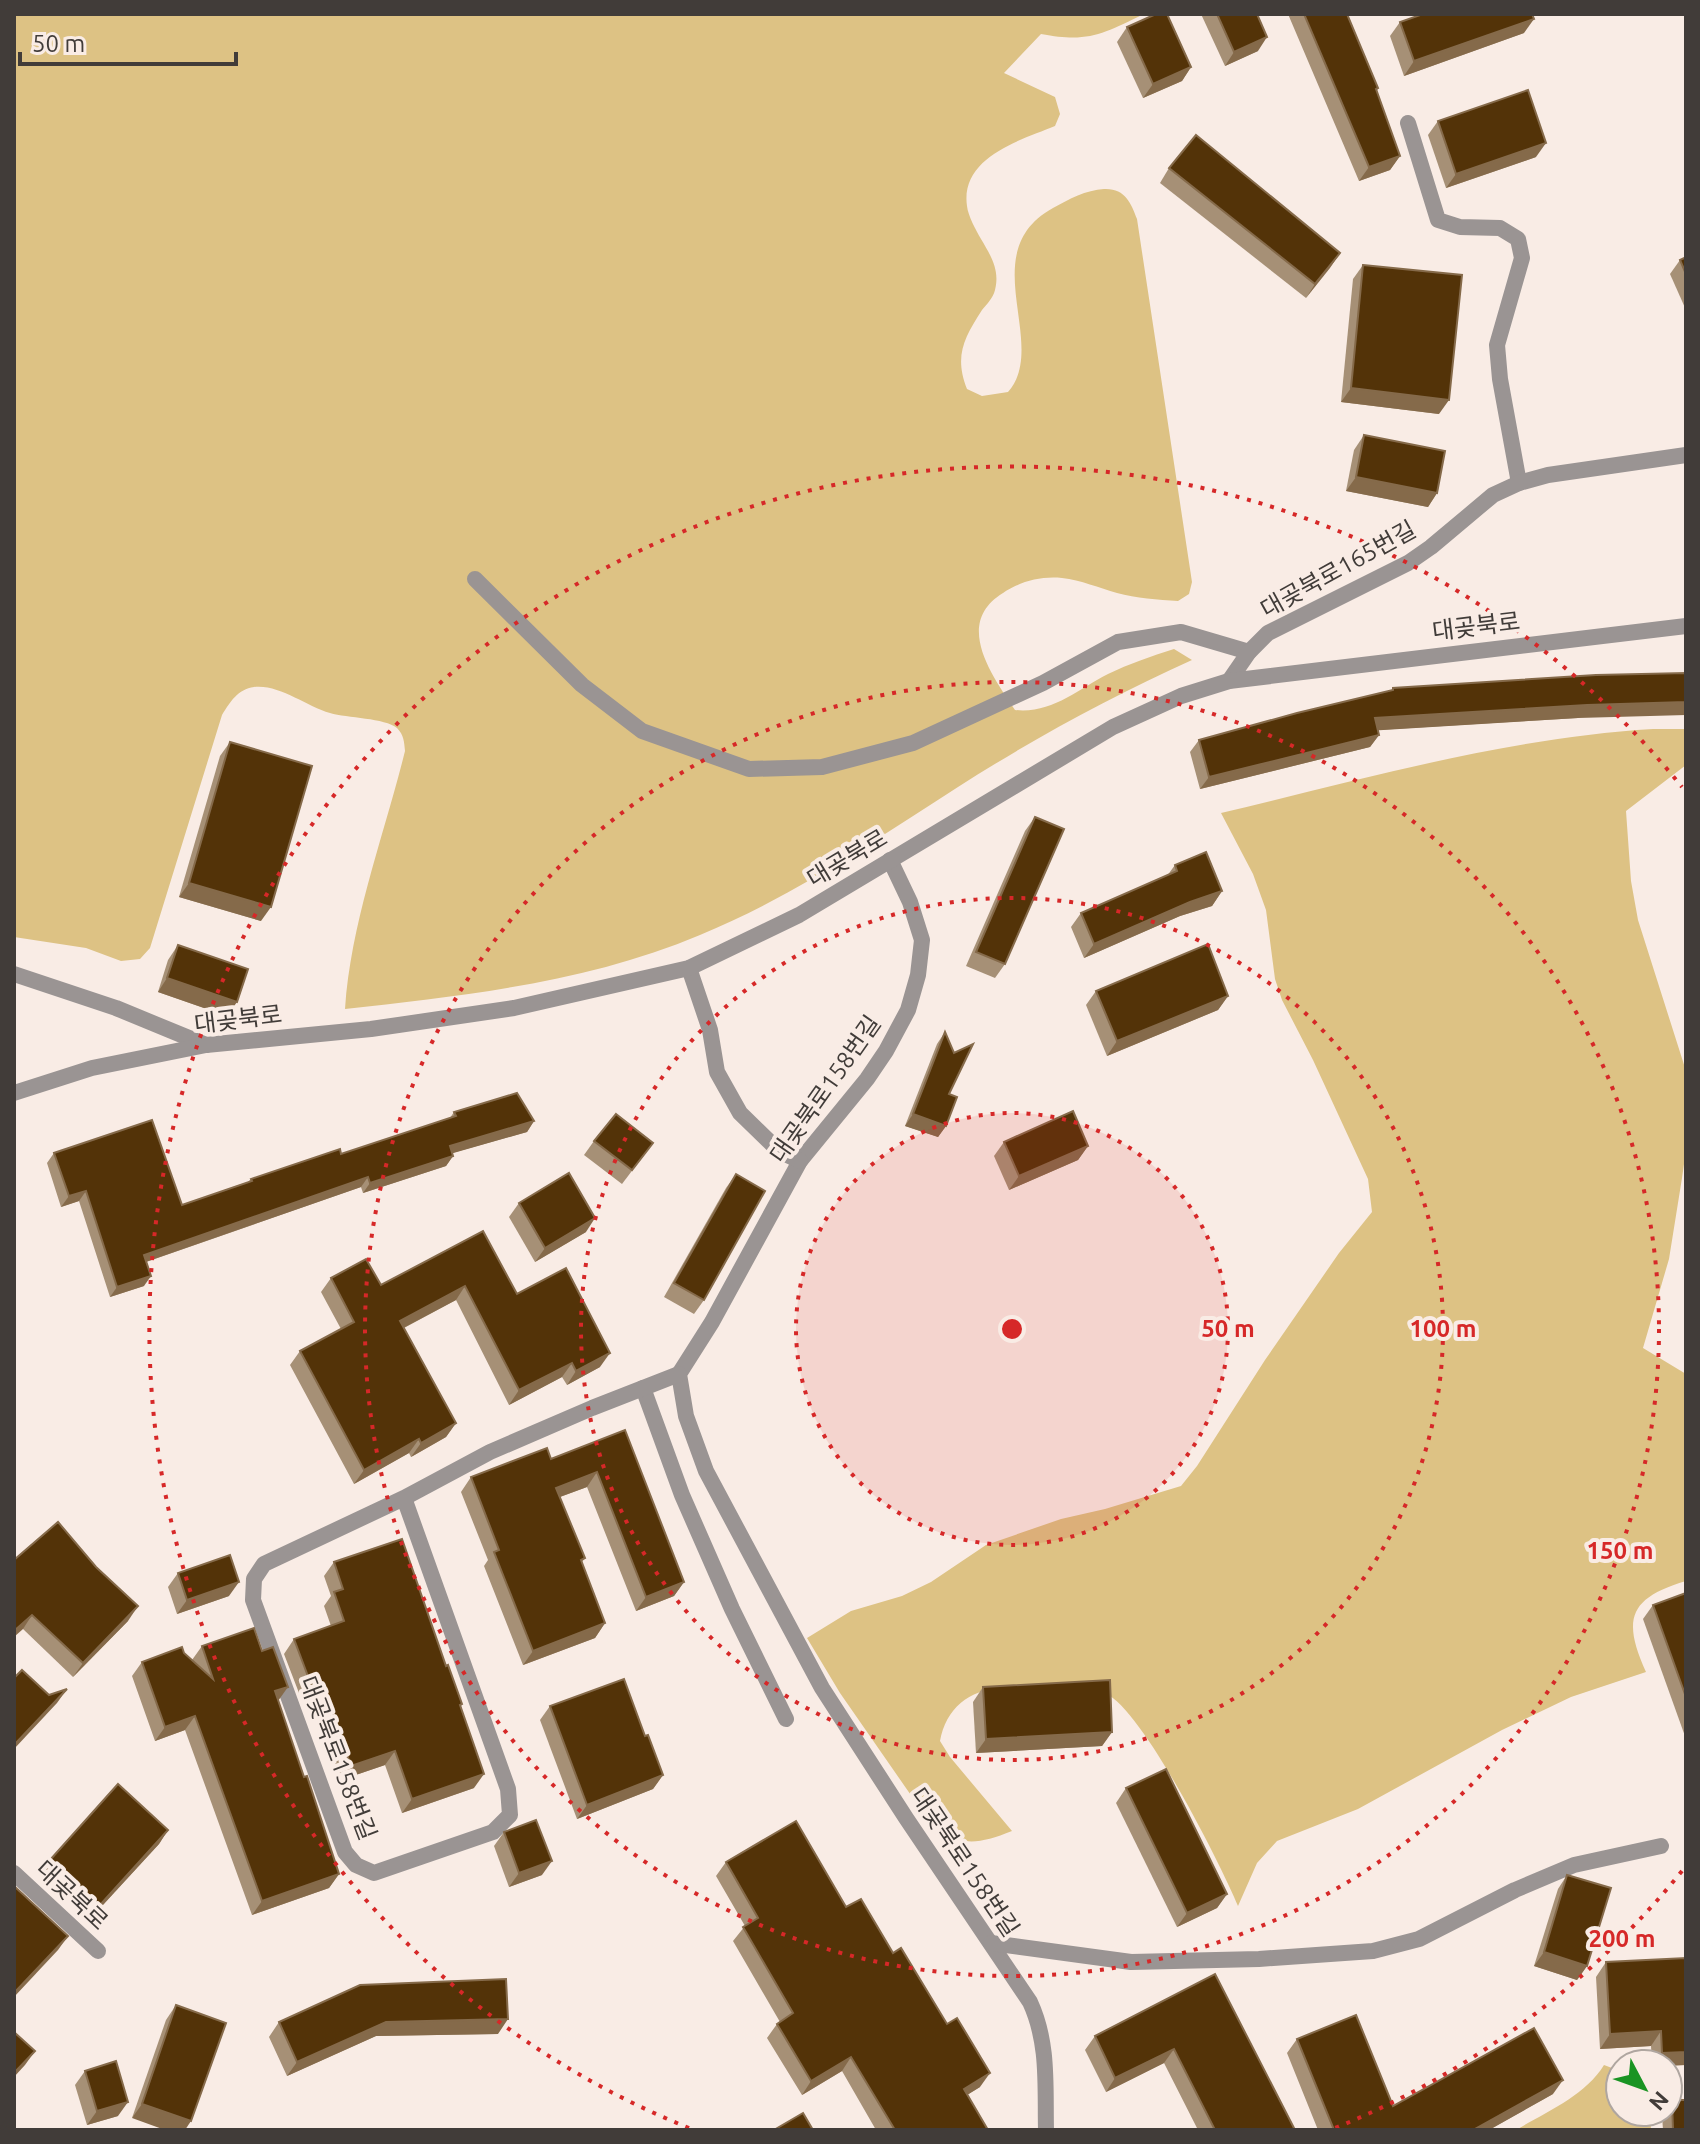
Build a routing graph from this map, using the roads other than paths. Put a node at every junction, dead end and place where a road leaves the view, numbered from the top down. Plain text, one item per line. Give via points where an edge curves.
1 (1408, 123) dead end
2 (1686, 455) edge
3 (1519, 483) junction
4 (475, 579) dead end
5 (1686, 626) edge
6 (1249, 652) junction
7 (1229, 681) junction
8 (890, 860) junction
9 (689, 968) junction
10 (14, 974) edge
11 (206, 1045) junction
12 (14, 1093) edge
13 (800, 1161) junction
14 (679, 1374) junction
15 (643, 1388) junction
16 (404, 1498) junction
17 (786, 1719) dead end
18 (1661, 1846) dead end
19 (14, 1873) edge
20 (991, 1943) junction
21 (98, 1951) dead end
22 (1046, 2130) edge

1 - 3 street via 1438,220 1460,227 1500,228 1518,239 1522,258 1497,345
2 - 3 street, 대곶북로165번길
3 - 6 street, 대곶북로165번길 via 1485,501 1408,563 1296,617
4 - 6 street via 582,685 642,731 749,769 822,767 913,743 1118,642 1181,632
5 - 7 street, 대곶북로
6 - 7 street, 대곶북로165번길
7 - 8 street, 대곶북로 via 1113,727
8 - 9 street, 대곶북로 via 799,915
8 - 13 street, 대곶북로158번길 via 922,940 908,1010 867,1079
9 - 11 street, 대곶북로 via 514,1008
9 - 13 street via 710,1030 717,1072 740,1113 779,1151
10 - 11 street
11 - 12 street, 대곶북로 via 92,1068
13 - 14 street, 대곶북로158번길
14 - 15 street, 대곶북로158번길
14 - 20 street, 대곶북로158번길 via 686,1416 706,1471 822,1688
15 - 16 street, 대곶북로158번길 via 490,1452
15 - 17 street via 682,1495
16 - 16 street, 대곶북로158번길 via 264,1564 254,1579 253,1600 345,1852 356,1865 374,1873 493,1832 510,1815 508,1789
18 - 20 street via 1574,1865 1419,1939 1373,1951 1131,1962
19 - 21 street, 대곶북로
20 - 22 street, 대곶북로158번길 via 1040,2022

